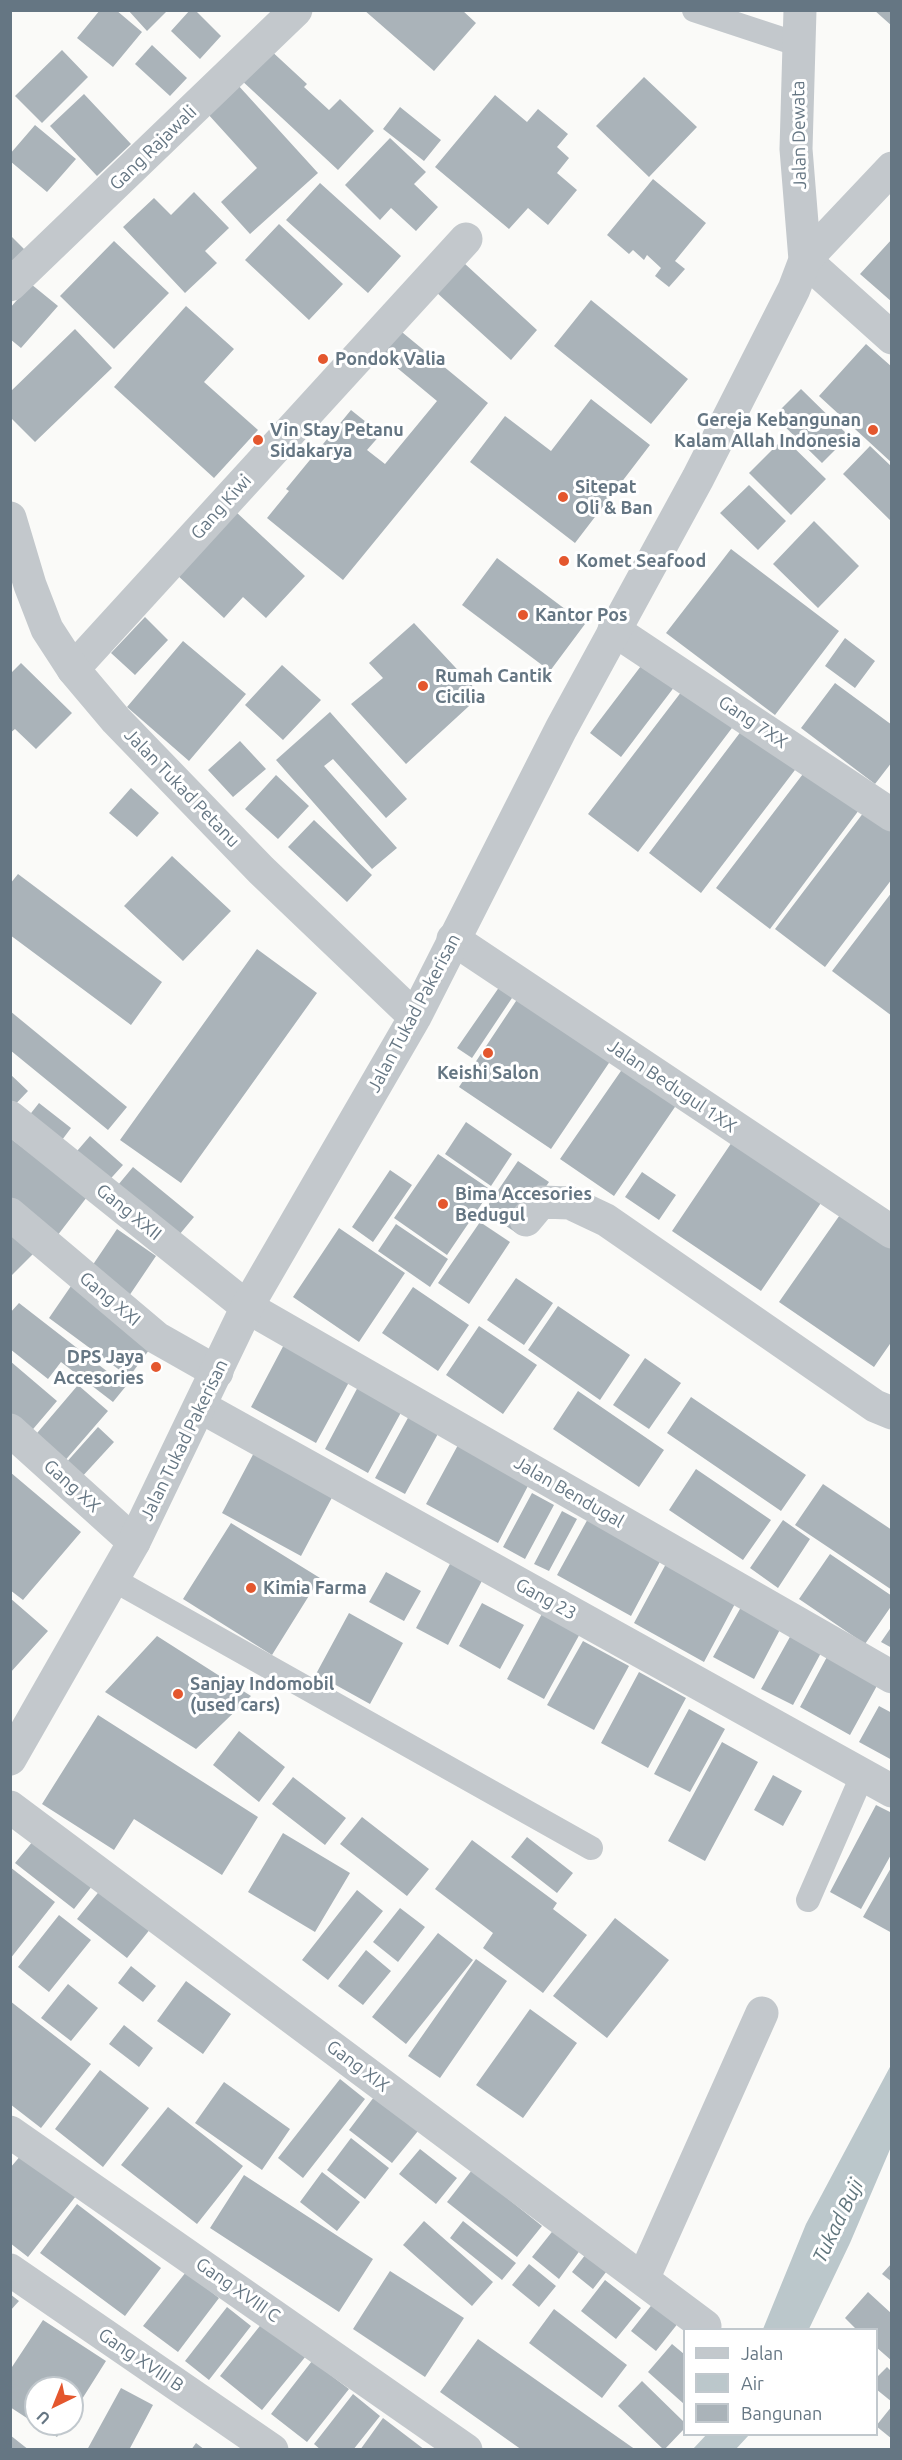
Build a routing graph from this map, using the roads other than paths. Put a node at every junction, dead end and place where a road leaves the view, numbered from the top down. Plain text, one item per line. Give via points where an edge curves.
1 (296, 10) edge
2 (694, 10) edge
3 (800, 10) edge
4 (797, 44) junction
5 (891, 168) edge
6 (466, 239) dead end
7 (805, 260) junction
8 (10, 285) edge
9 (891, 338) edge
10 (10, 518) edge
11 (614, 630) junction
12 (73, 669) junction
13 (891, 815) edge
14 (453, 939) junction
15 (415, 1017) junction
16 (10, 1117) edge
17 (10, 1214) edge
18 (526, 1220) dead end
19 (891, 1232) edge
20 (247, 1307) junction
21 (217, 1372) junction
22 (201, 1407) junction
23 (891, 1413) edge
24 (10, 1430) edge
25 (134, 1542) junction
26 (114, 1580) junction
27 (891, 1677) edge
28 (11, 1755) edge
29 (862, 1776) junction
30 (891, 1791) edge
31 (10, 1807) edge
32 (591, 1848) dead end
33 (808, 1900) dead end
34 (762, 2013) dead end
35 (10, 2132) edge
36 (10, 2270) edge
37 (643, 2278) junction
38 (705, 2326) dead end
39 (272, 2450) edge
40 (466, 2450) edge

1 - 8 street, Gang Rajawali
2 - 4 lane
3 - 4 street, Jalan Dewata
4 - 7 street, Jalan Dewata via 796,149
5 - 7 street
6 - 12 street, Gang Kiwi
7 - 9 street
7 - 11 street, Jalan Tukad Pakerisan via 698,478
10 - 12 street, Jalan Tukad Petanu via 47,628
11 - 13 street, Gang 7XX
11 - 14 street, Jalan Tukad Pakerisan
12 - 15 street, Jalan Tukad Petanu via 116,720 261,870
14 - 15 street, Jalan Tukad Pakerisan
14 - 19 street, Jalan Bedugul 1XX
15 - 20 street, Jalan Tukad Pakerisan
16 - 20 street, Gang XXII
17 - 21 street, Gang XXI via 157,1338
18 - 23 street via 541,1202 570,1203 606,1220 875,1406
20 - 21 street, Jalan Tukad Pakerisan
20 - 27 street, Jalan Bendugal
21 - 22 street, Jalan Tukad Pakerisan
22 - 25 street, Jalan Tukad Pakerisan
22 - 29 street, Gang 23
24 - 25 street, Gang XX
25 - 26 street, Jalan Tukad Pakerisan
26 - 28 street, Jalan Tukad Pakerisan
26 - 32 lane
29 - 30 street, Gang 23
29 - 33 lane
31 - 37 street, Gang XIX
34 - 37 street
35 - 40 street, Gang XVIII C
36 - 39 street, Gang XVIII B
37 - 38 street, Gang XIX

